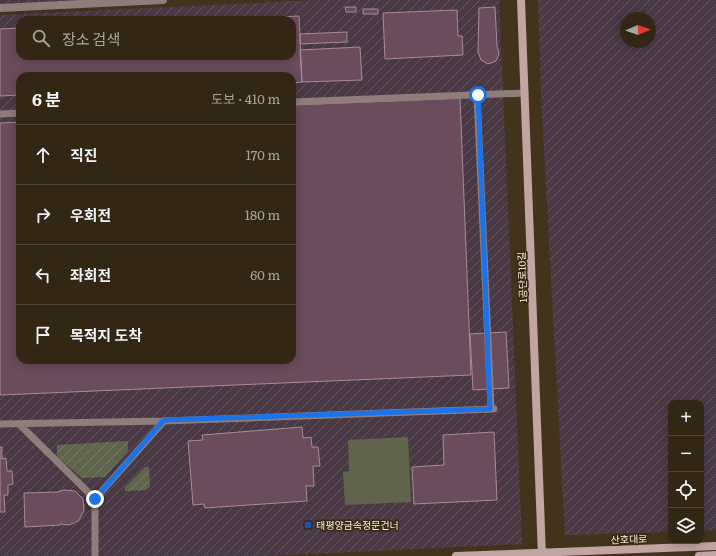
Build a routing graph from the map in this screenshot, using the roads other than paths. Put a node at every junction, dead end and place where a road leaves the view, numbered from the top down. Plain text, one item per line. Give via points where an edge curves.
1 (163, 0) edge
2 (522, 0) edge
3 (0, 8) edge
4 (525, 93) junction
5 (478, 95) junction
6 (296, 102) edge
7 (16, 113) edge
8 (0, 114) edge
9 (164, 420) junction
10 (0, 424) edge
11 (19, 424) junction
12 (95, 499) junction
13 (716, 546) edge
14 (542, 554) edge
15 (716, 555) edge
16 (95, 556) edge
17 (456, 556) edge
18 (699, 556) edge

1 - 3 street
2 - 4 street, 1공단로10길
4 - 5 lane
4 - 14 street, 1공단로10길
5 - 6 lane
5 - 9 lane via 492,409
7 - 8 lane
9 - 11 lane
9 - 12 lane
10 - 11 lane
11 - 12 lane
12 - 16 lane
13 - 14 street, 산호대로
14 - 17 street, 산호대로
15 - 18 street

